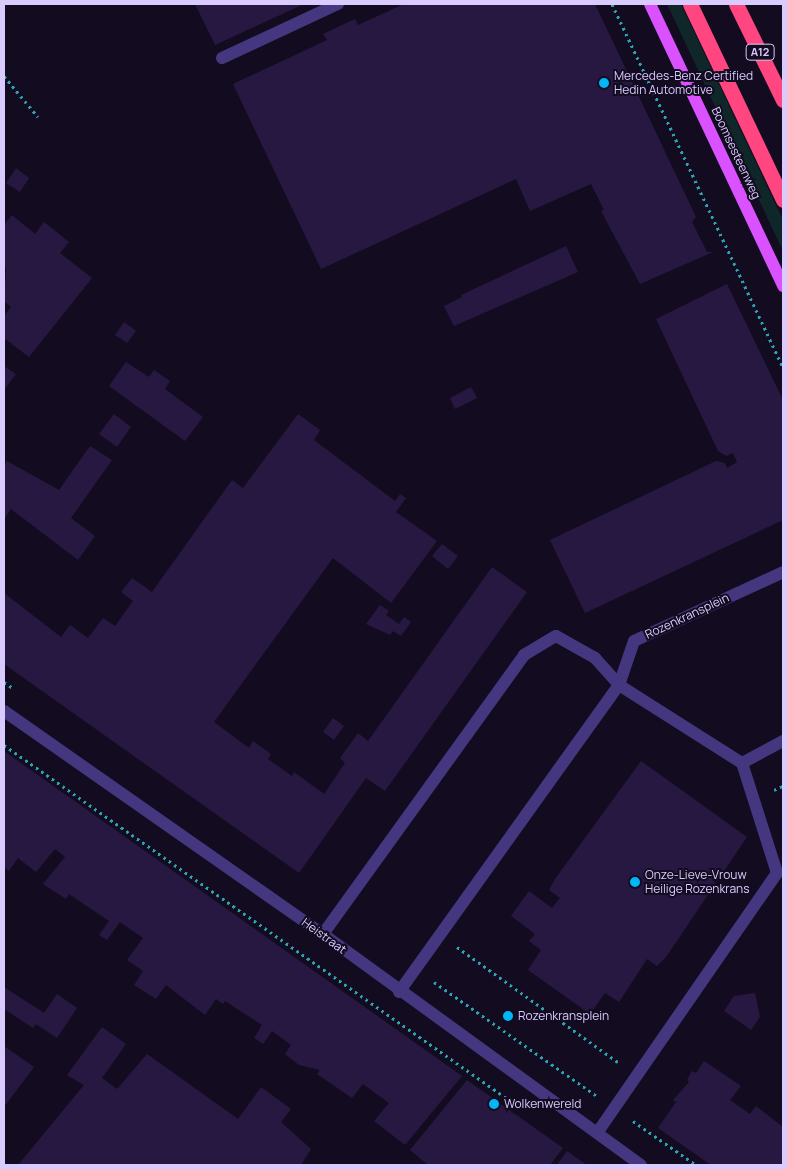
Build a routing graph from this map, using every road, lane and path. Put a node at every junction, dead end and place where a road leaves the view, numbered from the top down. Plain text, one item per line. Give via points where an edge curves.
1 (338, 4) edge
2 (612, 4) edge
3 (650, 4) edge
4 (690, 4) edge
5 (736, 4) edge
6 (222, 58) dead end
7 (4, 76) edge
8 (783, 100) edge
9 (38, 117) dead end
10 (783, 200) edge
11 (783, 286) edge
12 (783, 368) edge
13 (783, 572) edge
14 (619, 685) junction
15 (4, 711) edge
16 (783, 741) edge
17 (4, 745) edge
18 (742, 763) junction
19 (323, 934) junction
20 (439, 934) junction
21 (399, 992) junction
22 (638, 1076) junction
23 (521, 1108) dead end
24 (597, 1133) junction
25 (641, 1165) edge

1 - 6 street
2 - 12 path
3 - 11 main road, Boomsesteenweg
4 - 10 highway
5 - 8 highway, A12
7 - 9 path
13 - 14 street, Rozenkransplein via 634,641
14 - 18 street
14 - 19 street via 595,658 556,636 524,654
14 - 20 street, Rozenkransplein
15 - 19 street, Heistraat
16 - 18 street
17 - 23 path
18 - 22 street via 778,873
19 - 21 street, Heistraat
20 - 21 street, Rozenkransplein
20 - 22 path
21 - 24 street, Heistraat
22 - 24 street
24 - 25 street, Heistraat

